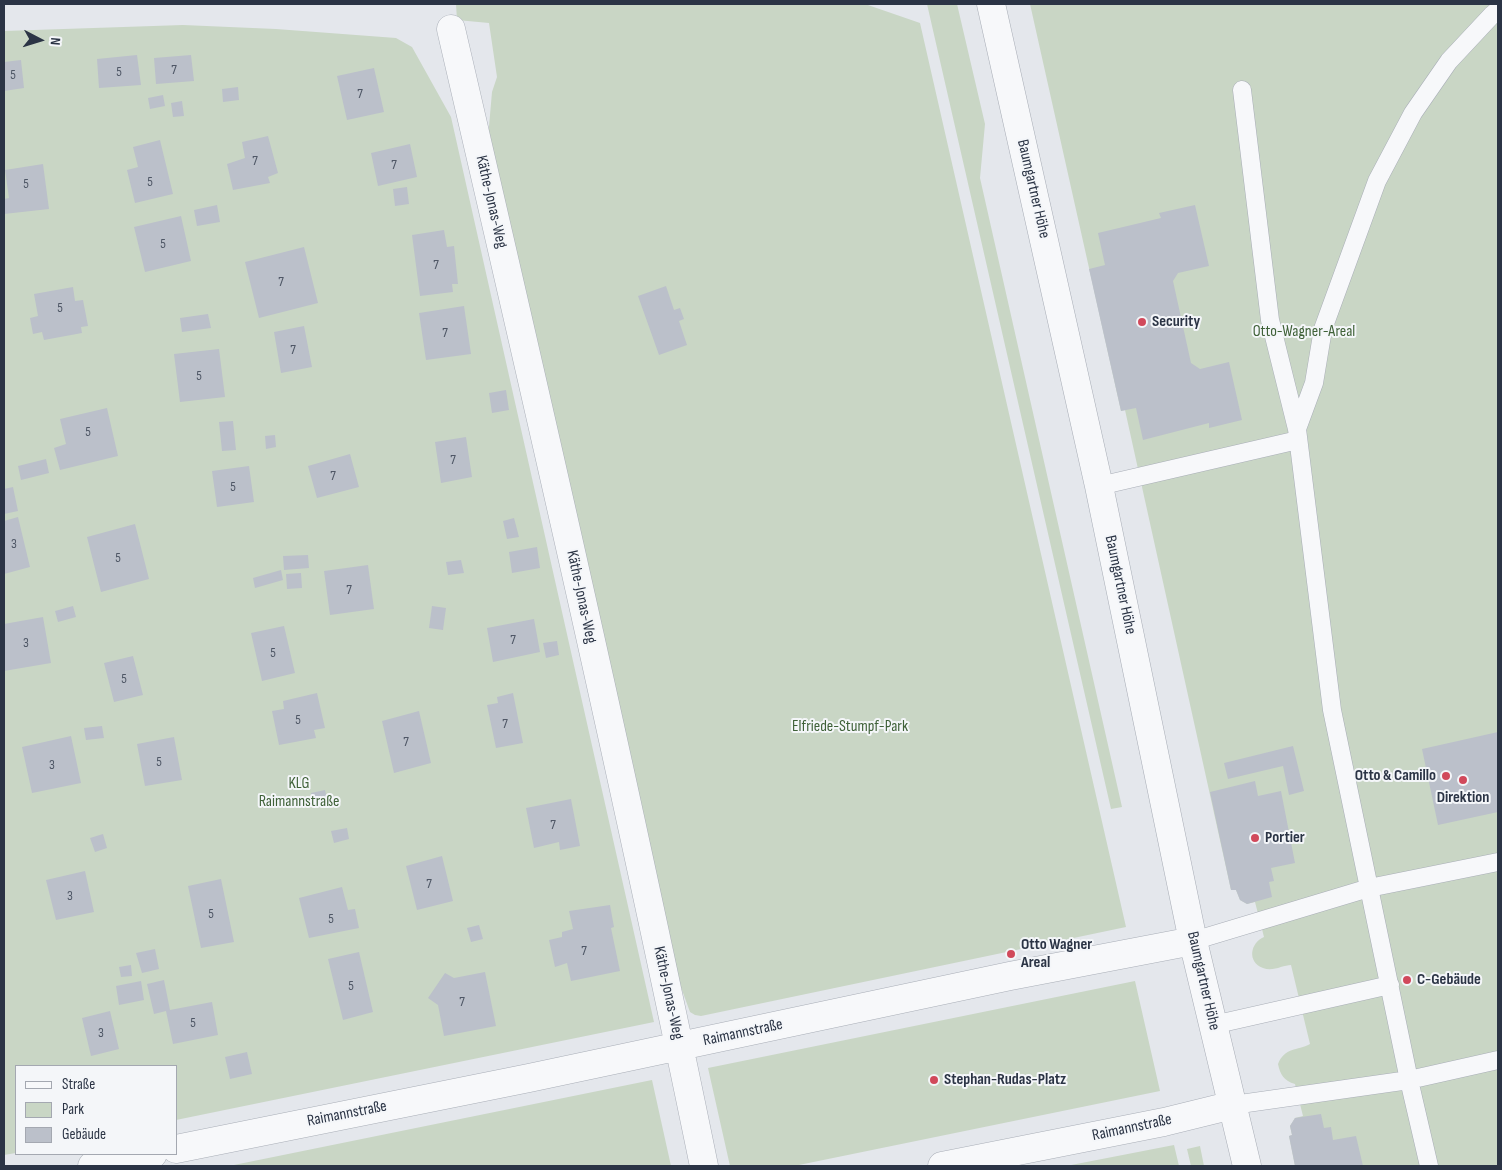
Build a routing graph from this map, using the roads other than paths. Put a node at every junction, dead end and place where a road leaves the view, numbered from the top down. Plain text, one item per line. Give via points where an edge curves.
1 (991, 4) edge
2 (1498, 10) edge
3 (451, 30) dead end
4 (1242, 90) dead end
5 (1298, 434) junction
6 (1099, 486) junction
7 (1498, 862) edge
8 (1369, 888) junction
9 (1193, 941) junction
10 (1390, 985) junction
11 (1213, 1026) junction
12 (679, 1046) junction
13 (1498, 1060) edge
14 (1409, 1080) junction
15 (1233, 1106) junction
16 (178, 1149) edge
17 (148, 1155) edge
18 (92, 1166) edge
19 (704, 1166) edge
20 (942, 1166) edge
21 (1247, 1166) edge
22 (1429, 1166) edge

1 - 6 street, Baumgartner Höhe
2 - 5 lane via 1449,61 1413,113 1376,181 1323,329 1314,383
3 - 12 street, Käthe-Jonas-Weg via 543,426
4 - 5 lane via 1270,320
5 - 6 lane
5 - 8 lane via 1332,710
6 - 9 street, Baumgartner Höhe
7 - 8 lane
8 - 9 lane
8 - 10 lane
9 - 11 street, Baumgartner Höhe
9 - 12 street, Raimannstraße
10 - 11 lane
10 - 14 lane
11 - 15 street, Baumgartner Höhe
12 - 16 street, Raimannstraße
12 - 19 street, Käthe-Jonas-Weg
13 - 14 lane
14 - 15 lane
14 - 22 lane
15 - 20 street, Raimannstraße
15 - 21 street, Baumgartner Höhe
17 - 18 street

